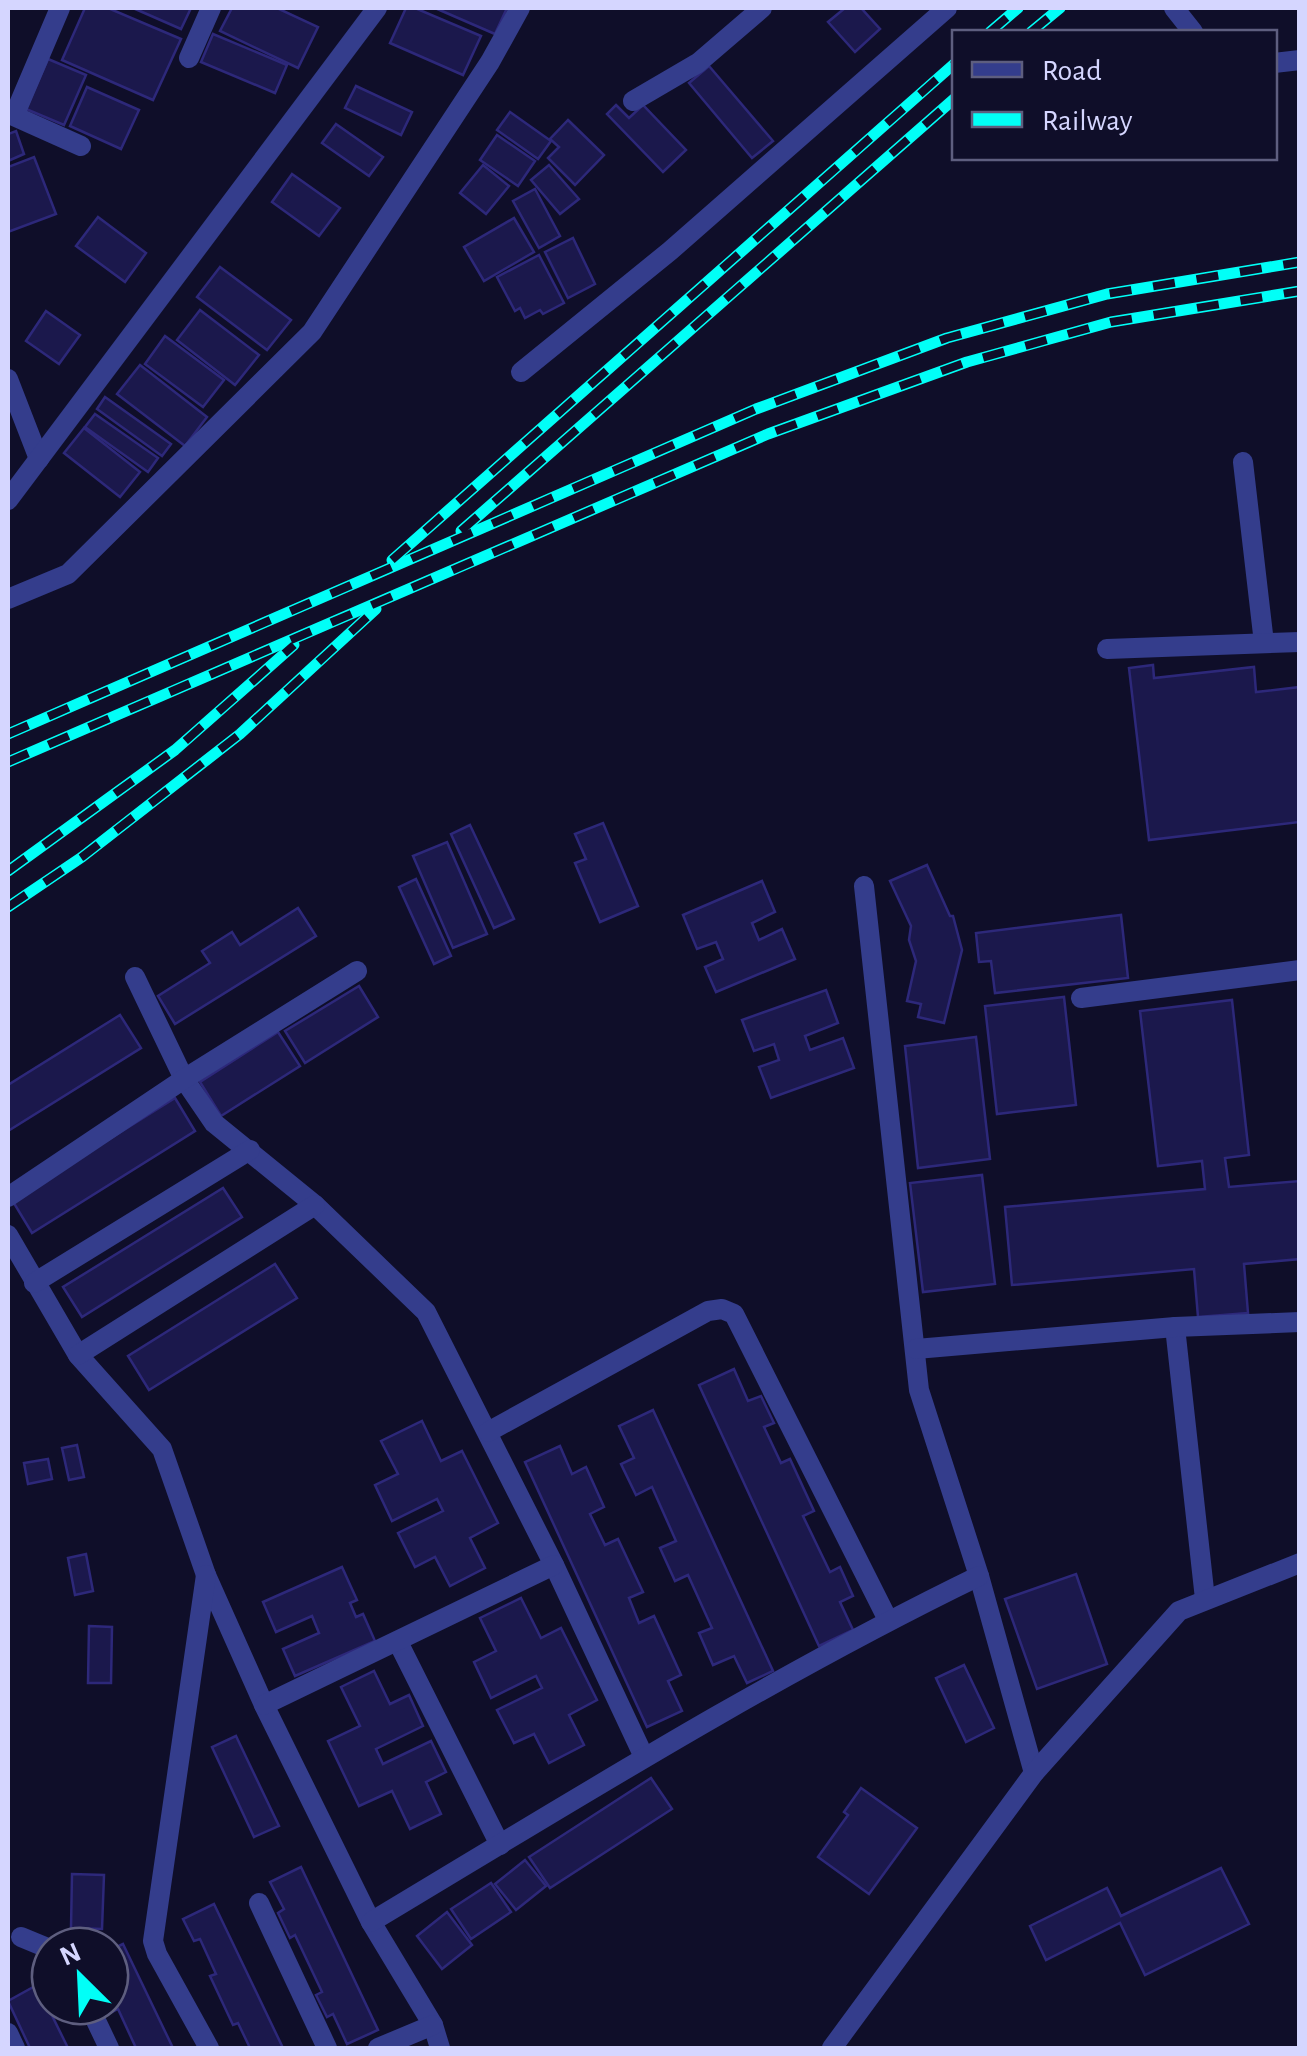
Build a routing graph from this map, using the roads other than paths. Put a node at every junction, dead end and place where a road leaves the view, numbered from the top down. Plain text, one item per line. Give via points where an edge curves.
1 (60, 8) edge
2 (212, 8) edge
3 (376, 8) edge
4 (520, 8) edge
5 (762, 8) edge
6 (947, 8) edge
7 (1174, 8) edge
8 (1190, 30) edge
9 (189, 58) dead end
10 (633, 101) dead end
11 (81, 146) dead end
12 (521, 372) dead end
13 (8, 380) edge
14 (38, 459) junction
15 (1242, 462) dead end
16 (8, 500) edge
17 (8, 599) edge
18 (1300, 642) edge
19 (1264, 644) junction
20 (1107, 649) dead end
21 (864, 886) dead end
22 (1300, 970) edge
23 (357, 971) dead end
24 (135, 977) dead end
25 (1081, 998) dead end
26 (184, 1079) junction
27 (250, 1150) junction
28 (8, 1197) edge
29 (314, 1205) junction
30 (8, 1235) edge
31 (34, 1283) junction
32 (1300, 1322) edge
33 (1175, 1327) junction
34 (916, 1349) junction
35 (78, 1355) junction
36 (488, 1432) junction
37 (1300, 1563) edge
38 (554, 1565) junction
39 (206, 1575) junction
40 (979, 1576) junction
41 (1300, 1580) edge
42 (1250, 1582) junction
43 (1204, 1599) junction
44 (888, 1620) junction
45 (398, 1642) junction
46 (264, 1705) junction
47 (644, 1757) junction
48 (1034, 1774) junction
49 (500, 1845) junction
50 (259, 1903) dead end
51 (371, 1922) junction
52 (20, 1937) dead end
53 (30, 1941) edge
54 (434, 2025) junction
55 (8, 2033) edge
56 (15, 2048) edge
57 (210, 2048) edge
58 (327, 2048) edge
59 (378, 2048) edge
60 (440, 2048) edge
61 (832, 2048) edge

1 - 11 street via 14,116
2 - 9 street
3 - 14 street
4 - 17 street via 312,332 68,574
5 - 10 street via 698,63
6 - 12 street
7 - 8 street
13 - 14 street
14 - 16 street
15 - 19 street
18 - 19 street
19 - 20 street
21 - 34 street
22 - 25 street
23 - 26 street
24 - 26 street
26 - 27 street via 214,1123
26 - 28 street
27 - 29 street
27 - 31 street
29 - 35 street
29 - 36 street via 426,1312
30 - 31 street
31 - 35 street
32 - 33 street
33 - 34 street
33 - 43 street
34 - 40 street via 919,1390
35 - 39 street via 162,1448
36 - 38 street
36 - 44 street via 708,1312 734,1314
37 - 42 street
38 - 45 street
38 - 47 street
39 - 46 street
39 - 57 street via 154,1941
40 - 44 street
40 - 48 street
41 - 42 street
42 - 43 street
43 - 48 street via 1179,1611
44 - 47 street
45 - 46 street
45 - 49 street
46 - 51 street
47 - 49 street
48 - 61 street
49 - 51 street
50 - 58 street
51 - 54 street
52 - 53 street
54 - 59 street
54 - 60 street
55 - 56 street

